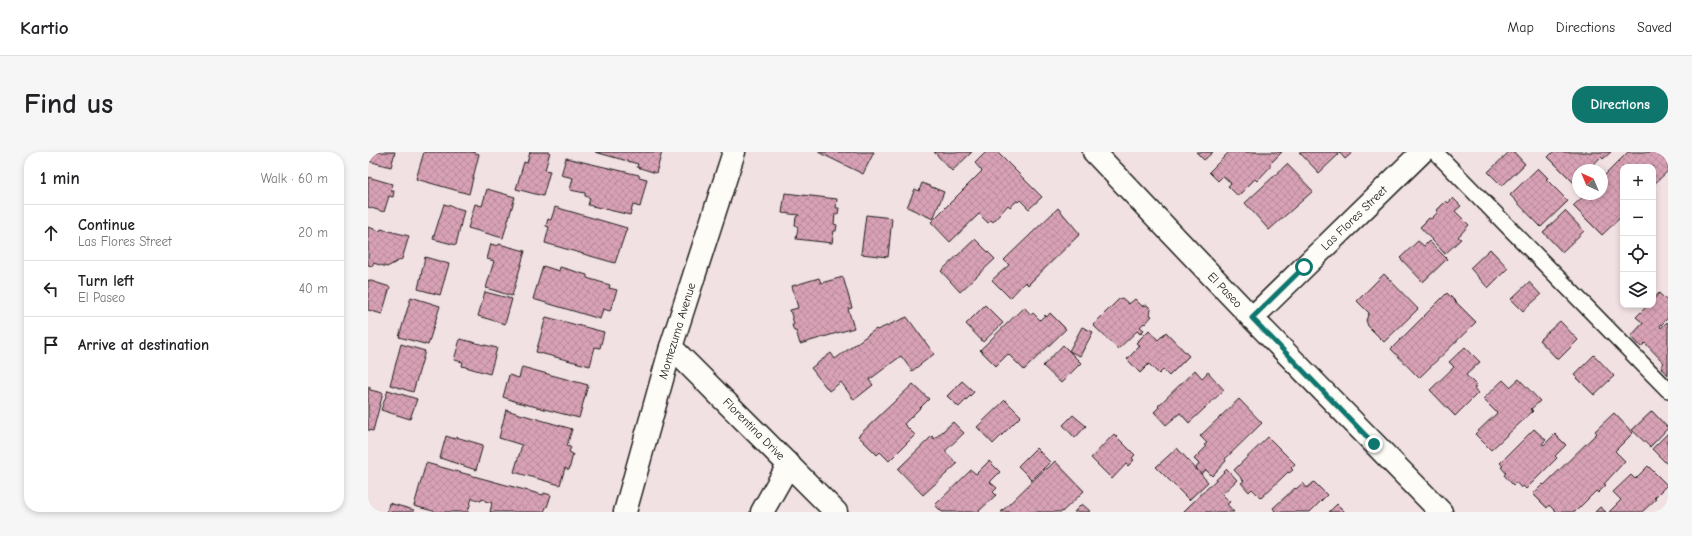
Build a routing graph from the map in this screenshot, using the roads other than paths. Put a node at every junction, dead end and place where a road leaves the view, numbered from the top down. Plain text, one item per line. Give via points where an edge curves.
1 (734, 152) edge
2 (1094, 152) edge
3 (1422, 152) edge
4 (1435, 152) edge
5 (1252, 318) junction
6 (671, 347) junction
7 (1668, 390) edge
8 (789, 464) junction
9 (625, 512) edge
10 (762, 512) edge
11 (836, 512) edge
12 (1441, 512) edge

1 - 6 street, Montezuma Avenue
2 - 5 street, El Paseo
3 - 5 street, Las Flores Street
4 - 7 lane
5 - 12 street, El Paseo
6 - 8 street, Florentina Drive
6 - 9 street, Montezuma Avenue
8 - 10 street
8 - 11 street, Florentina Drive

